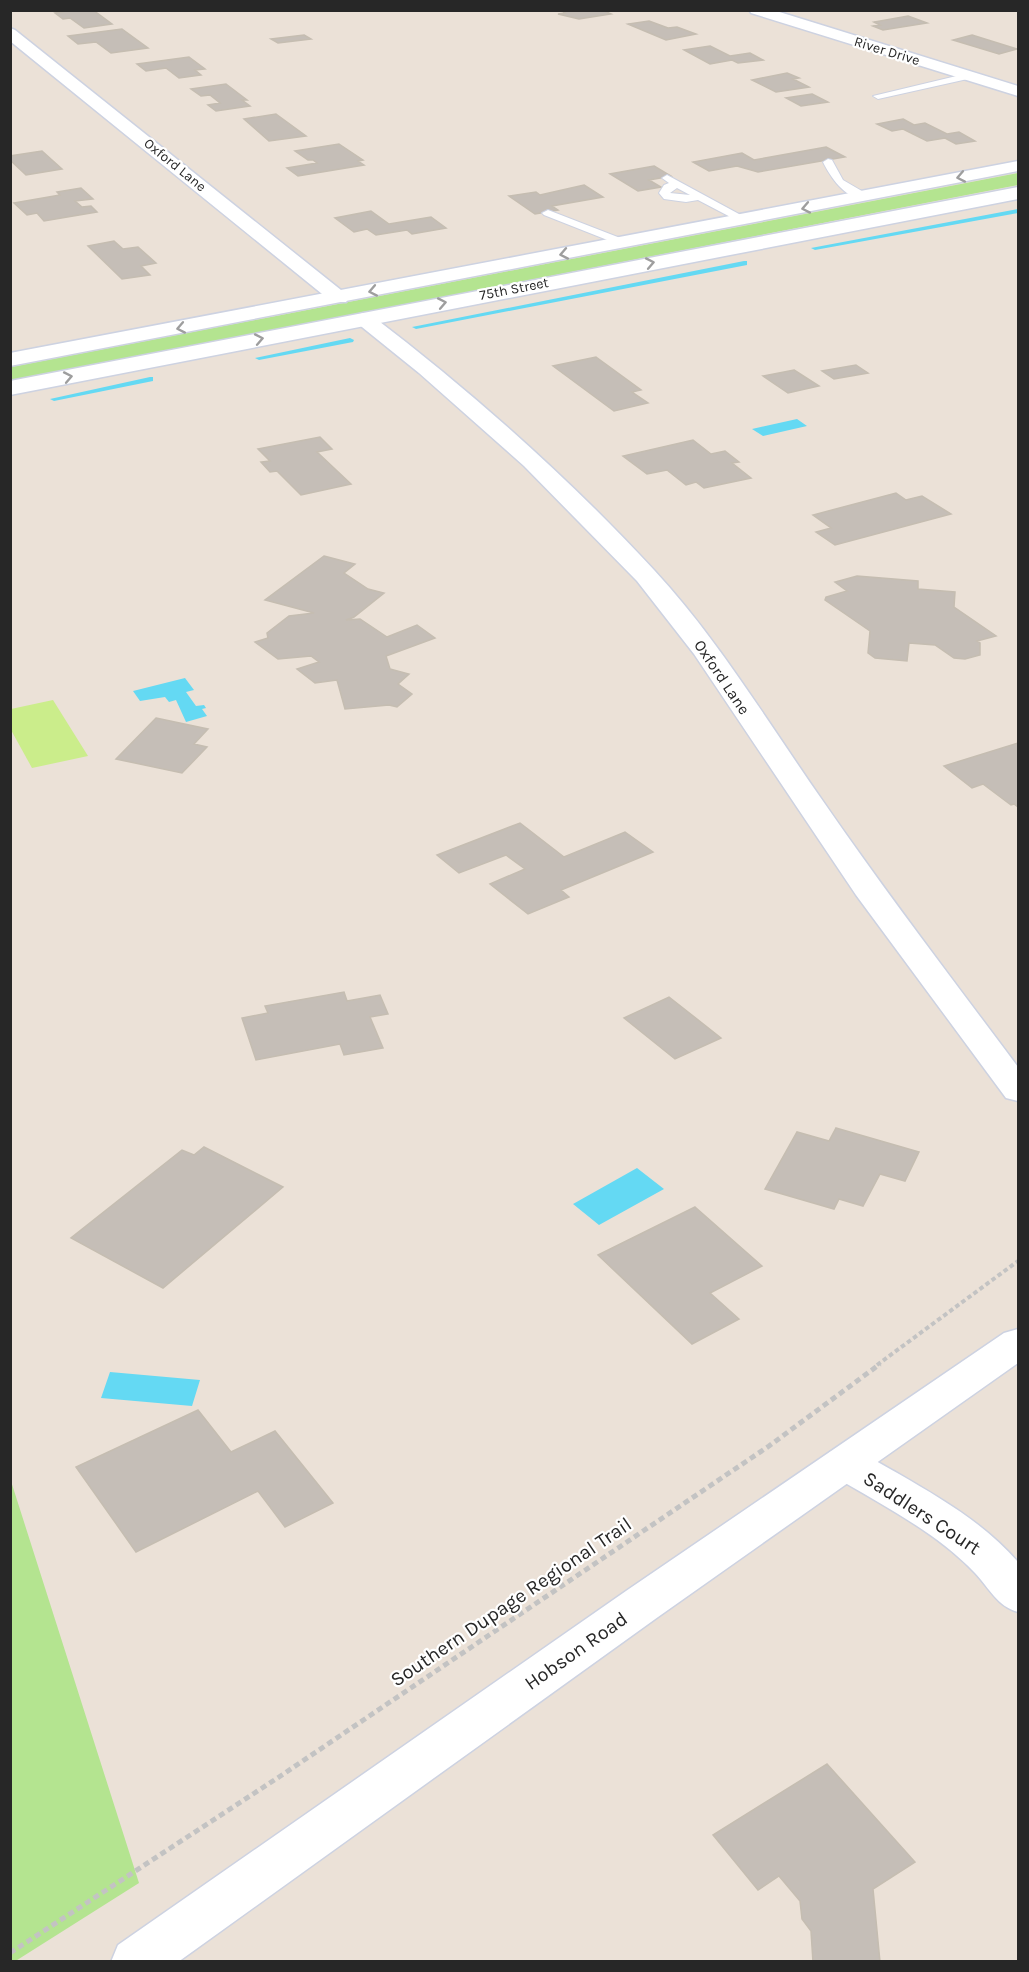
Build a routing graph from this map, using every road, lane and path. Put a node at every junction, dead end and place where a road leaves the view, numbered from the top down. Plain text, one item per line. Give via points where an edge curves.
1 (756, 10) edge
2 (10, 33) edge
3 (969, 76) junction
4 (1018, 92) edge
5 (878, 96) dead end
6 (828, 162) dead end
7 (1018, 166) edge
8 (667, 178) dead end
9 (679, 184) junction
10 (1018, 193) edge
11 (700, 196) junction
12 (863, 196) junction
13 (548, 213) dead end
14 (744, 220) junction
15 (624, 243) junction
16 (339, 297) junction
17 (364, 319) junction
18 (10, 360) edge
19 (10, 388) edge
20 (1018, 1090) edge
21 (1018, 1261) edge
22 (1018, 1343) edge
23 (845, 1463) junction
24 (1018, 1594) edge
25 (10, 1953) edge
26 (136, 1962) edge

1 - 3 street, River Drive
2 - 16 street, Oxford Lane
3 - 4 street, River Drive
3 - 5 lane
6 - 12 lane via 839,182
7 -> 12 street, 75th Street
8 - 9 lane
9 - 11 lane
9 - 11 lane via 668,187 664,193 686,199
17 -> 10 street, 75th Street
11 - 14 lane
12 -> 14 street, 75th Street
13 - 15 lane
14 - 15 street, 75th Street
15 -> 16 street, 75th Street
16 -> 18 street, 75th Street
19 -> 17 street, 75th Street
17 - 20 street, Oxford Lane via 427,368 532,461 646,576 704,649 867,888
21 - 25 path, Southern Dupage Regional Trail via 769,1446 279,1777
22 - 23 street, Hobson Road
23 - 24 street, Saddlers Court via 973,1543
23 - 26 street, Hobson Road

